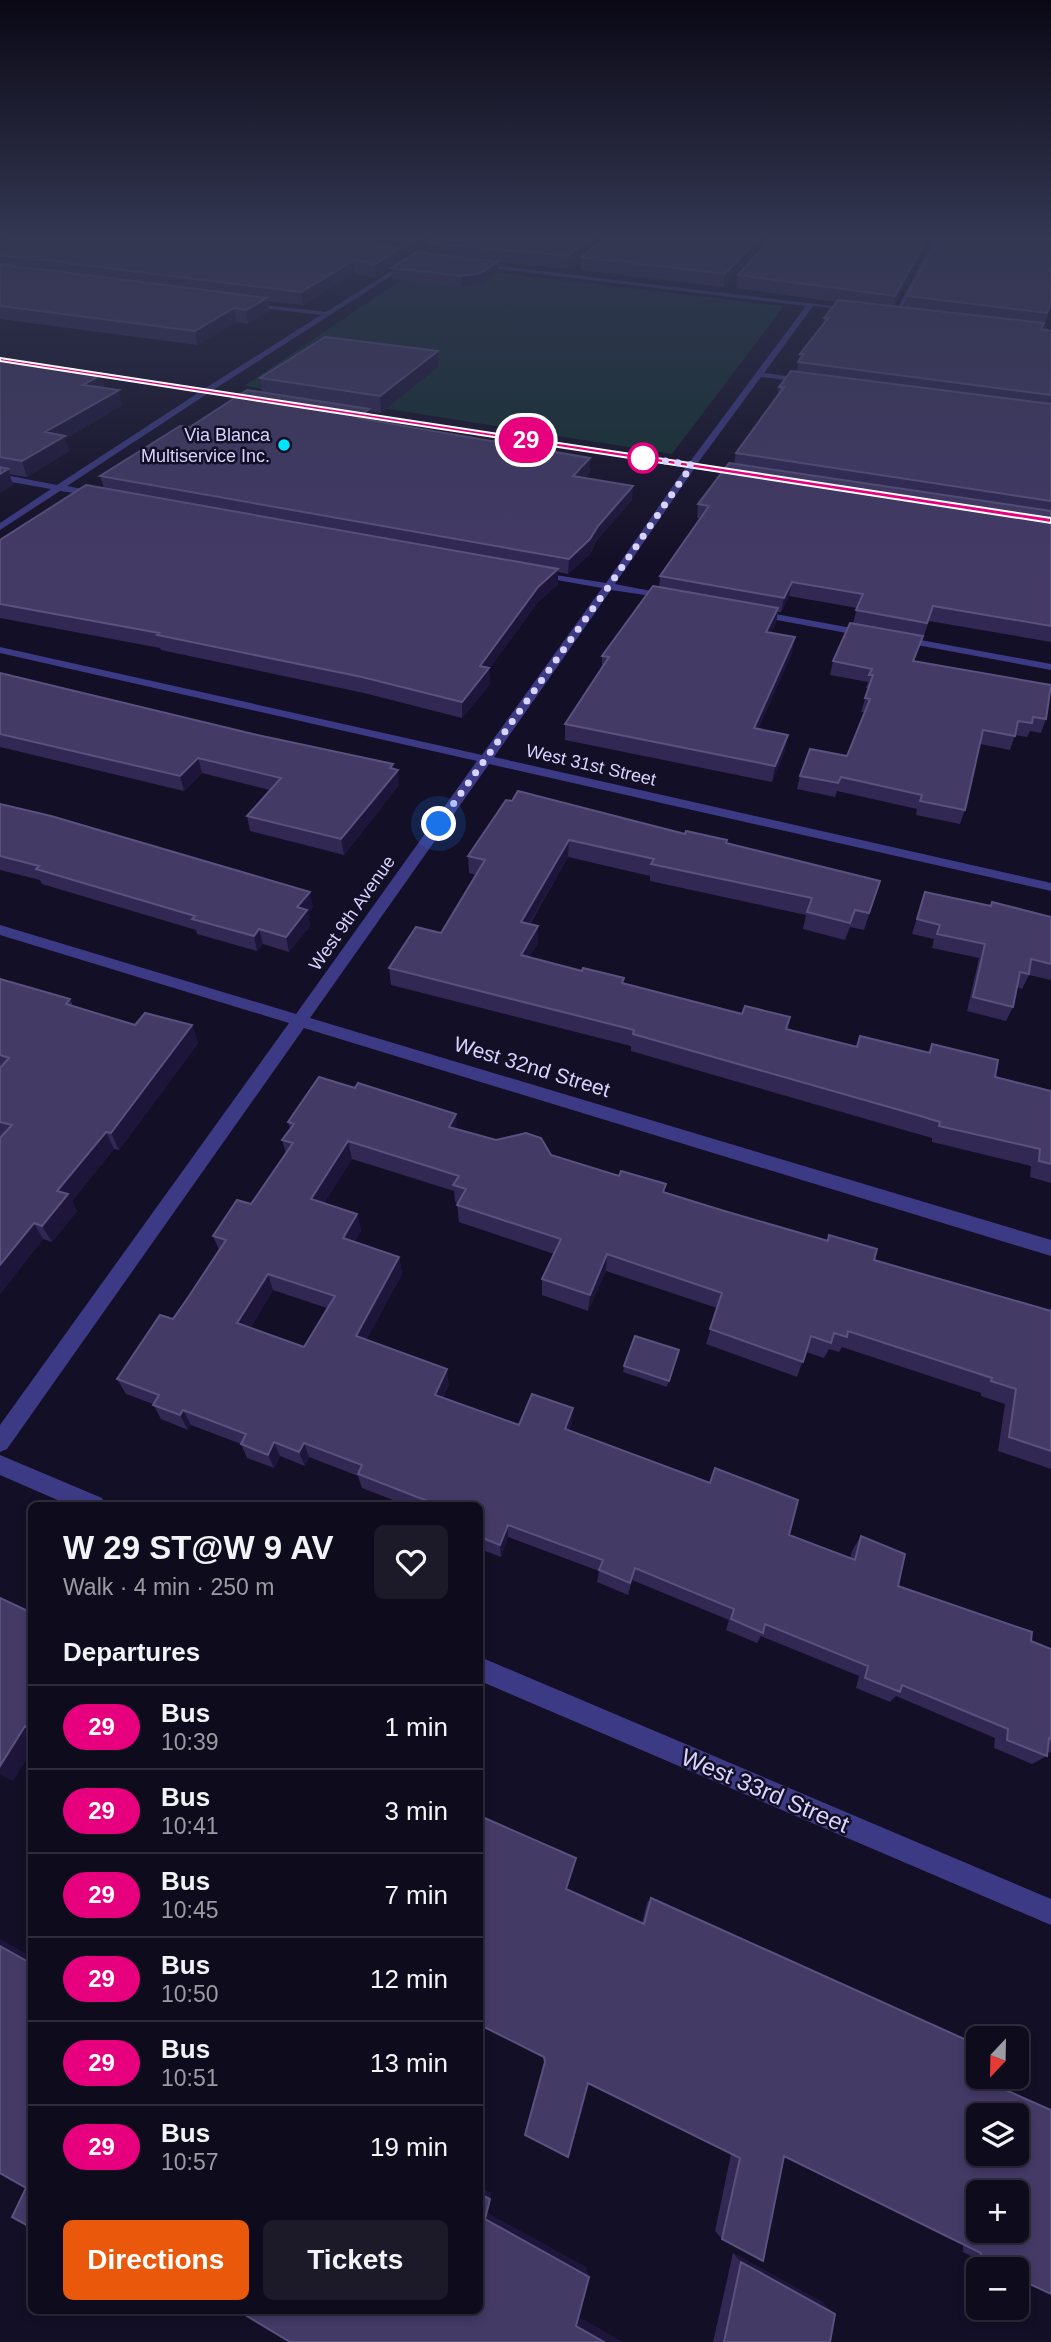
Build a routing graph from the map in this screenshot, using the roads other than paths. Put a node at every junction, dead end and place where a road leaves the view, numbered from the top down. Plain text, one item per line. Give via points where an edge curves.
1 (277, 346) edge
2 (781, 346) edge
3 (69, 370) edge
4 (760, 375) junction
5 (815, 382) edge
6 (206, 392) junction
7 (273, 402) edge
8 (332, 411) edge
9 (692, 465) junction
10 (759, 475) edge
11 (0, 477) edge
12 (57, 488) junction
13 (111, 497) edge
14 (0, 527) edge
15 (528, 572) edge
16 (609, 586) junction
17 (676, 599) edge
18 (743, 611) edge
19 (877, 635) edge
20 (890, 638) edge
21 (0, 650) edge
22 (1051, 667) edge
23 (485, 759) junction
24 (1051, 887) edge
25 (0, 930) edge
26 (299, 1021) junction
27 (1051, 1248) edge
28 (0, 1441) edge
29 (0, 1465) edge
30 (87, 1502) edge
31 (483, 1670) edge
32 (1051, 1912) edge

1 - 6 street
2 - 4 street, West 9th Avenue
3 - 6 street
4 - 5 street
4 - 9 street, West 9th Avenue
6 - 7 street
6 - 12 street
8 - 9 street
9 - 10 street
9 - 16 street, West 9th Avenue
11 - 12 street
12 - 13 street
12 - 14 street
15 - 16 street
16 - 17 street
16 - 23 street, West 9th Avenue
18 - 19 street
20 - 22 street
21 - 23 street, West 31st Street
23 - 24 street, West 31st Street
23 - 26 street, West 9th Avenue
25 - 26 street, West 32nd Street
26 - 27 street, West 32nd Street
26 - 28 street, West 9th Avenue
29 - 30 street
31 - 32 street, West 33rd Street

